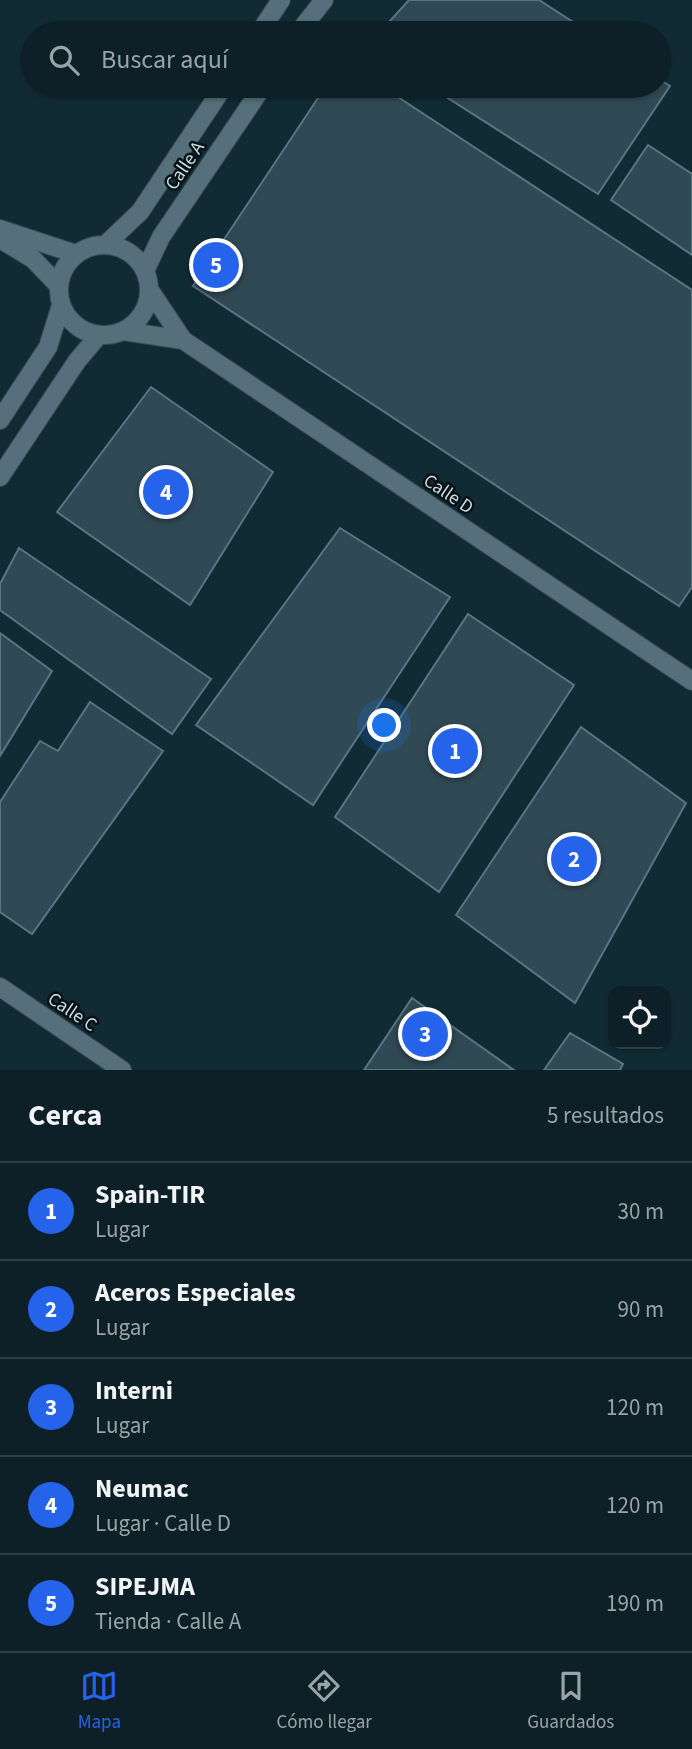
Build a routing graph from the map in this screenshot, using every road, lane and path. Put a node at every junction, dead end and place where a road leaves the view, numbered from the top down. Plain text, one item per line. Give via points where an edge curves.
1 (281, 0) edge
2 (324, 0) edge
3 (267, 21) edge
4 (307, 21) edge
5 (216, 98) edge
6 (254, 98) edge
7 (0, 229) edge
8 (0, 239) edge
9 (105, 245) junction
10 (76, 254) junction
11 (147, 280) junction
12 (59, 286) junction
13 (61, 305) junction
14 (123, 331) junction
15 (99, 335) junction
16 (183, 340) junction
17 (0, 420) edge
18 (0, 477) edge
19 (692, 681) edge
20 (0, 987) edge
21 (122, 1070) edge

1 - 3 street
2 - 4 street
5 - 9 street, Calle A via 140,212
6 - 11 street, Calle A via 160,237
7 - 10 street
8 - 12 street via 33,259
9 - 10 street
9 - 11 street via 129,252
10 - 12 street
11 - 14 street via 148,299 139,318
11 - 16 street, Calle D
12 - 13 street
13 - 15 street via 76,325
13 - 17 street via 48,347
14 - 15 street
14 - 16 street, Calle D
15 - 18 street
16 - 19 street, Calle D
20 - 21 street, Calle C

